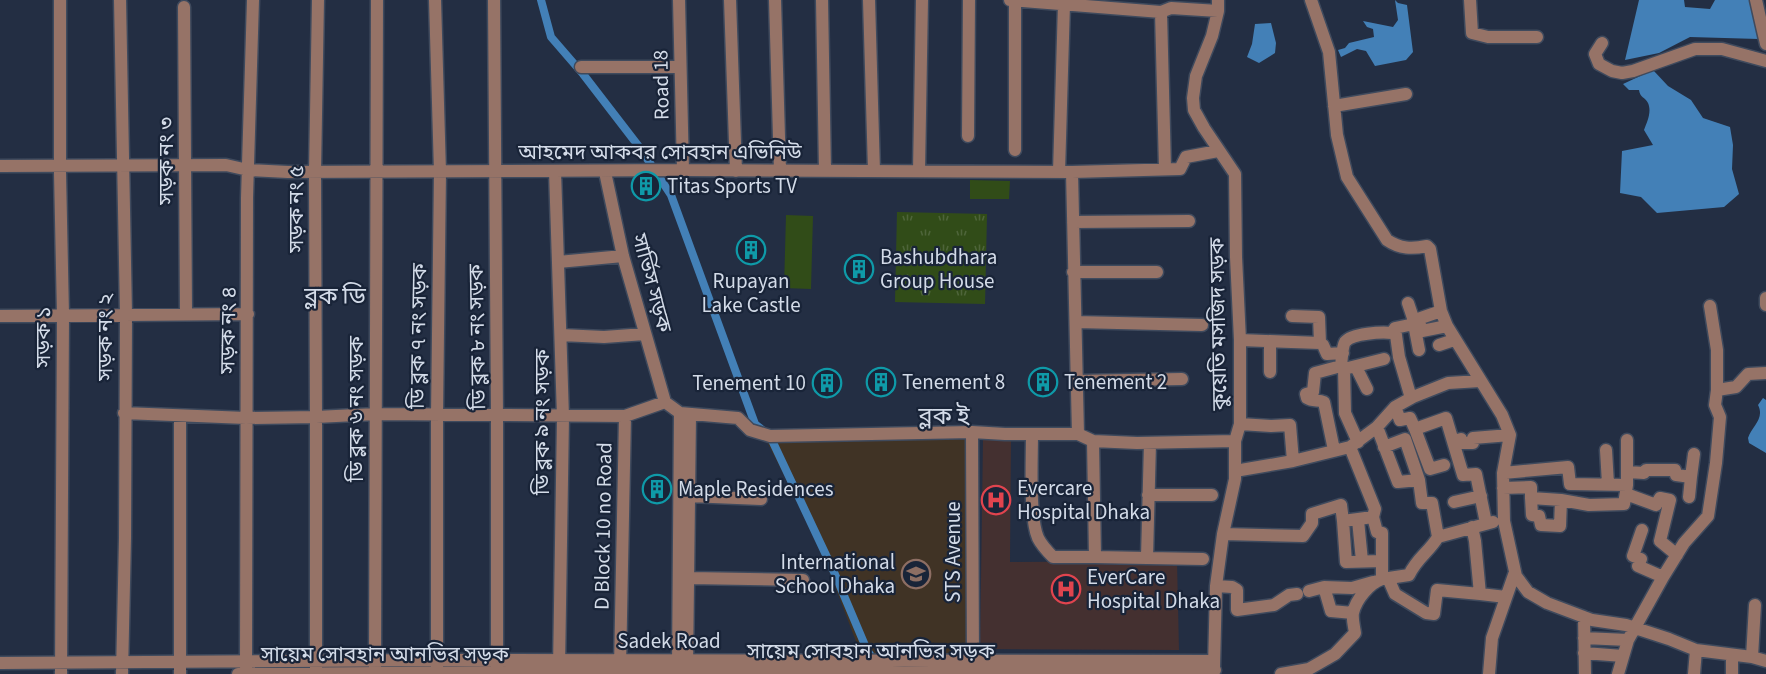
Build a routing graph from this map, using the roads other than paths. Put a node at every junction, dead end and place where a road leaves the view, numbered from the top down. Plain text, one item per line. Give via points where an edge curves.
1 (60, 0) edge
2 (120, 0) edge
3 (253, 0) edge
4 (318, 0) edge
5 (377, 0) edge
6 (435, 0) edge
7 (494, 0) edge
8 (679, 0) edge
9 (730, 0) edge
10 (775, 0) edge
11 (822, 0) edge
12 (870, 0) edge
13 (922, 0) edge
14 (969, 0) edge
15 (1010, 0) edge
16 (1022, 0) edge
17 (1311, 0) edge
18 (1470, 0) edge
19 (1756, 0) edge
20 (1064, 4) junction
21 (1129, 5) edge
22 (1167, 5) edge
23 (184, 6) dead end
24 (1218, 6) edge
25 (1537, 37) dead end
26 (1602, 43) dead end
27 (1766, 44) edge
28 (1766, 61) edge
29 (581, 67) dead end
30 (680, 67) junction
31 (1406, 94) dead end
32 (1334, 106) junction
33 (968, 136) dead end
34 (1015, 150) dead end
35 (1218, 151) junction
36 (0, 166) edge
37 (60, 169) junction
38 (122, 169) junction
39 (186, 169) junction
40 (1165, 169) junction
41 (248, 170) junction
42 (677, 170) junction
43 (494, 171) junction
44 (555, 171) junction
45 (736, 171) junction
46 (780, 171) junction
47 (825, 171) junction
48 (874, 171) junction
49 (919, 171) junction
50 (315, 172) junction
51 (376, 172) junction
52 (440, 172) junction
53 (605, 172) junction
54 (1059, 172) junction
55 (1072, 172) junction
56 (0, 173) edge
57 (1073, 222) junction
58 (1189, 222) dead end
59 (623, 256) junction
60 (558, 262) junction
61 (1073, 272) junction
62 (1157, 272) dead end
63 (1766, 297) edge
64 (1408, 303) dead end
65 (1766, 305) edge
66 (1710, 306) dead end
67 (1441, 311) junction
68 (126, 314) junction
69 (186, 314) junction
70 (248, 314) junction
71 (63, 315) junction
72 (0, 316) edge
73 (1292, 316) dead end
74 (1415, 321) junction
75 (1076, 322) junction
76 (1202, 325) dead end
77 (1448, 326) junction
78 (1395, 328) junction
79 (645, 334) junction
80 (561, 335) junction
81 (1240, 340) junction
82 (1270, 340) junction
83 (1455, 340) junction
84 (1320, 343) junction
85 (1439, 345) dead end
86 (1419, 350) dead end
87 (1343, 353) junction
88 (1384, 359) dead end
89 (1347, 367) junction
90 (1270, 372) dead end
91 (1766, 373) edge
92 (1182, 379) dead end
93 (1077, 381) junction
94 (1480, 381) junction
95 (1367, 390) dead end
96 (1717, 390) junction
97 (1410, 398) junction
98 (664, 402) junction
99 (1395, 407) junction
100 (124, 413) junction
101 (376, 414) junction
102 (685, 414) junction
103 (436, 415) junction
104 (180, 416) junction
105 (497, 416) junction
106 (625, 416) junction
107 (316, 417) junction
108 (563, 417) junction
109 (246, 418) junction
110 (1240, 424) junction
111 (1377, 427) junction
112 (1415, 429) junction
113 (972, 432) junction
114 (1032, 434) junction
115 (1078, 434) junction
116 (1510, 435) junction
117 (1627, 440) dead end
118 (1093, 441) junction
119 (1235, 441) junction
120 (1453, 441) junction
121 (1149, 443) junction
122 (1354, 444) junction
123 (1384, 447) junction
124 (1334, 450) junction
125 (1606, 450) dead end
126 (1694, 454) dead end
127 (1293, 461) junction
128 (1444, 465) dead end
129 (1235, 471) junction
130 (1628, 472) junction
131 (1503, 473) junction
132 (1691, 477) junction
133 (1419, 480) junction
134 (1608, 484) junction
135 (1503, 488) junction
136 (1627, 490) junction
137 (1148, 495) junction
138 (1212, 495) dead end
139 (689, 496) junction
140 (1480, 496) junction
141 (1689, 496) dead end
142 (1531, 498) junction
143 (761, 499) dead end
144 (1561, 500) junction
145 (1454, 502) dead end
146 (1373, 517) junction
147 (1358, 520) junction
148 (1343, 521) junction
149 (1504, 521) junction
150 (1486, 523) junction
151 (1472, 527) junction
152 (1642, 530) dead end
153 (1222, 534) junction
154 (1438, 537) junction
155 (1677, 555) junction
156 (1095, 557) junction
157 (1147, 558) junction
158 (1203, 559) dead end
159 (1362, 561) junction
160 (1382, 561) junction
161 (1515, 572) junction
162 (1663, 577) junction
163 (689, 578) junction
164 (1382, 579) junction
165 (803, 580) dead end
166 (1216, 586) junction
167 (1324, 587) junction
168 (1480, 594) junction
169 (1506, 597) junction
170 (1755, 605) dead end
171 (1353, 613) junction
172 (1584, 617) junction
173 (1635, 628) junction
174 (1584, 638) junction
175 (1628, 640) junction
176 (1696, 650) junction
177 (1584, 653) junction
178 (1732, 655) junction
179 (1623, 656) junction
180 (1752, 657) junction
181 (375, 660) junction
182 (437, 660) junction
183 (497, 660) junction
184 (317, 661) junction
185 (1766, 661) edge
186 (0, 663) edge
187 (246, 667) edge
188 (850, 667) edge
189 (61, 668) edge
190 (123, 668) edge
191 (180, 668) edge
192 (1215, 668) edge
193 (559, 669) edge
194 (620, 669) edge
195 (683, 669) edge
196 (975, 669) edge
197 (753, 672) edge
198 (1039, 672) edge
199 (1100, 672) edge
200 (1165, 672) edge
201 (818, 673) edge
202 (904, 673) edge
203 (238, 674) edge
204 (316, 674) edge
205 (375, 674) edge
206 (436, 674) edge
207 (496, 674) edge
208 (1281, 674) edge
209 (1489, 674) edge
210 (1585, 674) edge
211 (1618, 674) edge
212 (1694, 674) edge
213 (1732, 674) edge

1 - 37 street, সড়ক ১
2 - 38 street, সড়ক নং ২
3 - 41 street, সড়ক নং ৪
4 - 50 street, সড়ক নং ৫
5 - 51 street, ডি ব্লক ৬ নং সড়ক
6 - 52 street, ডি ব্লক ৭ নং সড়ক
7 - 43 street, ডি ব্লক ৮ নং সড়ক
8 - 30 street, Road 18
9 - 45 street
10 - 46 street
11 - 47 street
12 - 48 street
13 - 49 street
14 - 33 street
15 - 16 street
16 - 20 street
16 - 34 street
17 - 32 street via 1329,52
18 - 25 street via 1472,33 1488,37
19 - 27 street
20 - 21 street
20 - 54 street
21 - 22 street
22 - 24 street
22 - 40 street
23 - 39 street, সড়ক নং ৩
24 - 35 street, কুয়েতি মসজিদ সড়ক via 1193,98 1194,110
26 - 28 street via 1596,54 1599,64 1622,73 1695,49 1722,50
29 - 30 street
30 - 42 street, Road 18
31 - 32 street
32 - 67 street via 1347,177 1387,240 1395,246 1430,249
35 - 40 street via 1186,157 1180,169
35 - 81 street, কুয়েতি মসজিদ সড়ক via 1235,174
36 - 37 street, আহমেদ আকবর সোবহান এভিনিউ
37 - 38 street, আহমেদ আকবর সোবহান এভিনিউ
37 - 56 street, আহমেদ আকবর সোবহান এভিনিউ
37 - 71 street, সড়ক ১
38 - 39 street, আহমেদ আকবর সোবহান এভিনিউ
38 - 68 street, সড়ক নং ২
39 - 41 street, আহমেদ আকবর সোবহান এভিনিউ via 226,173
39 - 69 street, সড়ক নং ৩
40 - 55 street, আহমেদ আকবর সোবহান এভিনিউ
41 - 50 street, আহমেদ আকবর সোবহান এভিনিউ
41 - 70 street, সড়ক নং ৪
42 - 45 street, আহমেদ আকবর সোবহান এভিনিউ
42 - 53 street, আহমেদ আকবর সোবহান এভিনিউ
43 - 44 street, আহমেদ আকবর সোবহান এভিনিউ
43 - 52 street, আহমেদ আকবর সোবহান এভিনিউ
43 - 105 street, ডি ব্লক ৮ নং সড়ক
44 - 53 street, আহমেদ আকবর সোবহান এভিনিউ
44 - 60 street, ডি ব্লক ৯ নং সড়ক
45 - 46 street, আহমেদ আকবর সোবহান এভিনিউ
46 - 47 street, আহমেদ আকবর সোবহান এভিনিউ
47 - 48 street, আহমেদ আকবর সোবহান এভিনিউ
48 - 49 street, আহমেদ আকবর সোবহান এভিনিউ
49 - 54 street, আহমেদ আকবর সোবহান এভিনিউ
50 - 51 street, আহমেদ আকবর সোবহান এভিনিউ
50 - 107 street, সড়ক নং ৫
51 - 52 street, আহমেদ আকবর সোবহান এভিনিউ
51 - 101 street, ডি ব্লক ৬ নং সড়ক
52 - 103 street, ডি ব্লক ৭ নং সড়ক
53 - 59 street, সার্ভিস সড়ক
54 - 55 street, আহমেদ আকবর সোবহান এভিনিউ
55 - 57 street
57 - 58 street
57 - 61 street
59 - 60 street
59 - 79 street, সার্ভিস সড়ক
60 - 80 street, ডি ব্লক ৯ নং সড়ক
61 - 62 street
61 - 75 street
63 - 65 street
64 - 74 street
66 - 96 street via 1717,350
67 - 74 street
67 - 77 street
68 - 69 street
68 - 71 street
68 - 100 street, সড়ক নং ২
69 - 70 street
70 - 109 street, সড়ক নং ৪
71 - 72 street
71 - 189 street, সড়ক ১
73 - 84 street via 1319,317
74 - 77 street via 1422,331
74 - 78 street
74 - 86 street
75 - 76 street
75 - 93 street
77 - 83 street
78 - 87 street via 1392,333 1352,337 1344,344
78 - 97 street
79 - 80 street
79 - 98 street, সার্ভিস সড়ক
80 - 108 street, ডি ব্লক ৯ নং সড়ক
81 - 82 street
81 - 110 street, কুয়েতি মসজিদ সড়ক
82 - 84 street
82 - 90 street
83 - 85 street
83 - 94 street
84 - 87 street via 1327,354
87 - 89 street
88 - 89 street
89 - 95 street
89 - 122 street via 1345,413
89 - 124 street via 1316,373 1313,392 1306,394 1312,401 1324,402
91 - 96 street via 1749,374 1736,387
92 - 93 street
93 - 115 street
94 - 97 street via 1448,383
94 - 116 street
96 - 155 street via 1715,405 1720,417 1708,516
97 - 99 street
98 - 102 street
98 - 106 street
99 - 111 street
99 - 112 street via 1400,420 1410,418
100 - 104 street
100 - 190 street, সড়ক নং ২
101 - 103 street
101 - 107 street
101 - 181 street, ডি ব্লক ৬ নং সড়ক
102 - 113 street via 738,418 750,430 770,435
102 - 139 street
102 - 195 street
103 - 105 street
103 - 182 street, ডি ব্লক ৭ নং সড়ক
104 - 109 street
104 - 191 street
105 - 108 street
105 - 183 street, ডি ব্লক ৮ নং সড়ক
106 - 108 street
106 - 194 street, D Block 10 no Road
107 - 109 street
107 - 184 street, সড়ক নং ৫
108 - 193 street, ডি ব্লক ৯ নং সড়ক
109 - 187 street, সড়ক নং ৪
110 - 119 street, কুয়েতি মসজিদ সড়ক
110 - 127 street via 1290,424
111 - 122 street
111 - 123 street
112 - 120 street via 1445,417
112 - 128 street via 1430,469
113 - 114 street
113 - 196 street, STS Avenue
114 - 115 street
114 - 156 street via 1034,522 1038,537 1053,557
115 - 118 street
116 - 120 street via 1473,438 1473,443
116 - 131 street
117 - 130 street
118 - 121 street
118 - 156 street
119 - 121 street
119 - 129 street, কুয়েতি মসজিদ সড়ক
120 - 140 street via 1463,475 1476,474
121 - 137 street
122 - 124 street
122 - 146 street via 1375,509
123 - 133 street via 1398,482
123 - 133 street via 1405,439
124 - 127 street
125 - 134 street
126 - 132 street
127 - 129 street
129 - 153 street, কুয়েতি মসজিদ সড়ক
130 - 132 street via 1675,470 1676,475
130 - 136 street
131 - 134 street via 1568,467 1570,484
131 - 135 street
132 - 141 street
133 - 154 street via 1421,502 1432,503
134 - 136 street
135 - 142 street via 1531,487
135 - 149 street
136 - 144 street via 1624,504 1589,505
136 - 155 street via 1656,505 1660,498 1670,500 1660,541
137 - 138 street
137 - 157 street
139 - 143 street
139 - 163 street
140 - 145 street
140 - 150 street
142 - 144 street
142 - 144 street via 1532,515 1539,516 1540,525 1560,526
146 - 147 street
146 - 160 street via 1377,532 1382,533
147 - 148 street
147 - 159 street
148 - 153 street via 1341,505 1312,514 1312,524 1303,536
148 - 159 street via 1346,561
149 - 150 street
149 - 161 street
150 - 151 street
151 - 154 street
151 - 168 street
152 - 162 street via 1633,556 1641,559 1638,566
153 - 166 street, কুয়েতি মসজিদ সড়ক
154 - 164 street via 1409,575
155 - 162 street
156 - 157 street
157 - 158 street
159 - 160 street
160 - 164 street
161 - 169 street
161 - 172 street via 1528,592
162 - 173 street
163 - 165 street
163 - 195 street
164 - 167 street via 1352,588
164 - 168 street via 1395,594 1426,613 1434,614 1437,586
164 - 171 street via 1364,593
166 - 167 street via 1237,590 1237,610 1274,605 1289,595
166 - 192 street, কুয়েতি মসজিদ সড়ক
167 - 171 street via 1331,611
168 - 169 street
169 - 209 street via 1492,638
170 - 180 street
171 - 208 street via 1355,633 1335,654 1309,669
172 - 173 street
172 - 174 street
173 - 175 street
173 - 176 street
174 - 175 street
174 - 177 street
175 - 179 street
176 - 178 street
176 - 212 street
177 - 179 street
177 - 210 street
178 - 180 street
178 - 213 street
179 - 211 street
180 - 185 street
181 - 182 street
181 - 184 street
181 - 205 street, ডি ব্লক ৬ নং সড়ক
182 - 183 street
182 - 206 street, ডি ব্লক ৭ নং সড়ক
183 - 193 street
183 - 207 street, ডি ব্লক ৮ নং সড়ক
184 - 187 street
184 - 204 street, সড়ক নং ৫
186 - 189 street
187 - 191 street
187 - 203 street, সায়েম সোবহান আনভির সড়ক
187 - 204 street, সায়েম সোবহান আনভির সড়ক
188 - 195 street, Sadek Road
188 - 196 street, Sadek Road via 899,660
188 - 201 street, সায়েম সোবহান আনভির সড়ক
188 - 202 street, সায়েম সোবহান আনভির সড়ক
189 - 190 street
190 - 191 street
192 - 196 street, Sadek Road
192 - 200 street, সায়েম সোবহান আনভির সড়ক
193 - 194 street, সায়েম সোবহান আনভির সড়ক
193 - 207 street, সায়েম সোবহান আনভির সড়ক
194 - 195 street, সায়েম সোবহান আনভির সড়ক
195 - 197 street, সায়েম সোবহান আনভির সড়ক
196 - 198 street, সায়েম সোবহান আনভির সড়ক
196 - 202 street, সায়েম সোবহান আনভির সড়ক
197 - 201 street, সায়েম সোবহান আনভির সড়ক
198 - 199 street, সায়েম সোবহান আনভির সড়ক
199 - 200 street, সায়েম সোবহান আনভির সড়ক
204 - 205 street, সায়েম সোবহান আনভির সড়ক
205 - 206 street, সায়েম সোবহান আনভির সড়ক
206 - 207 street, সায়েম সোবহান আনভির সড়ক

